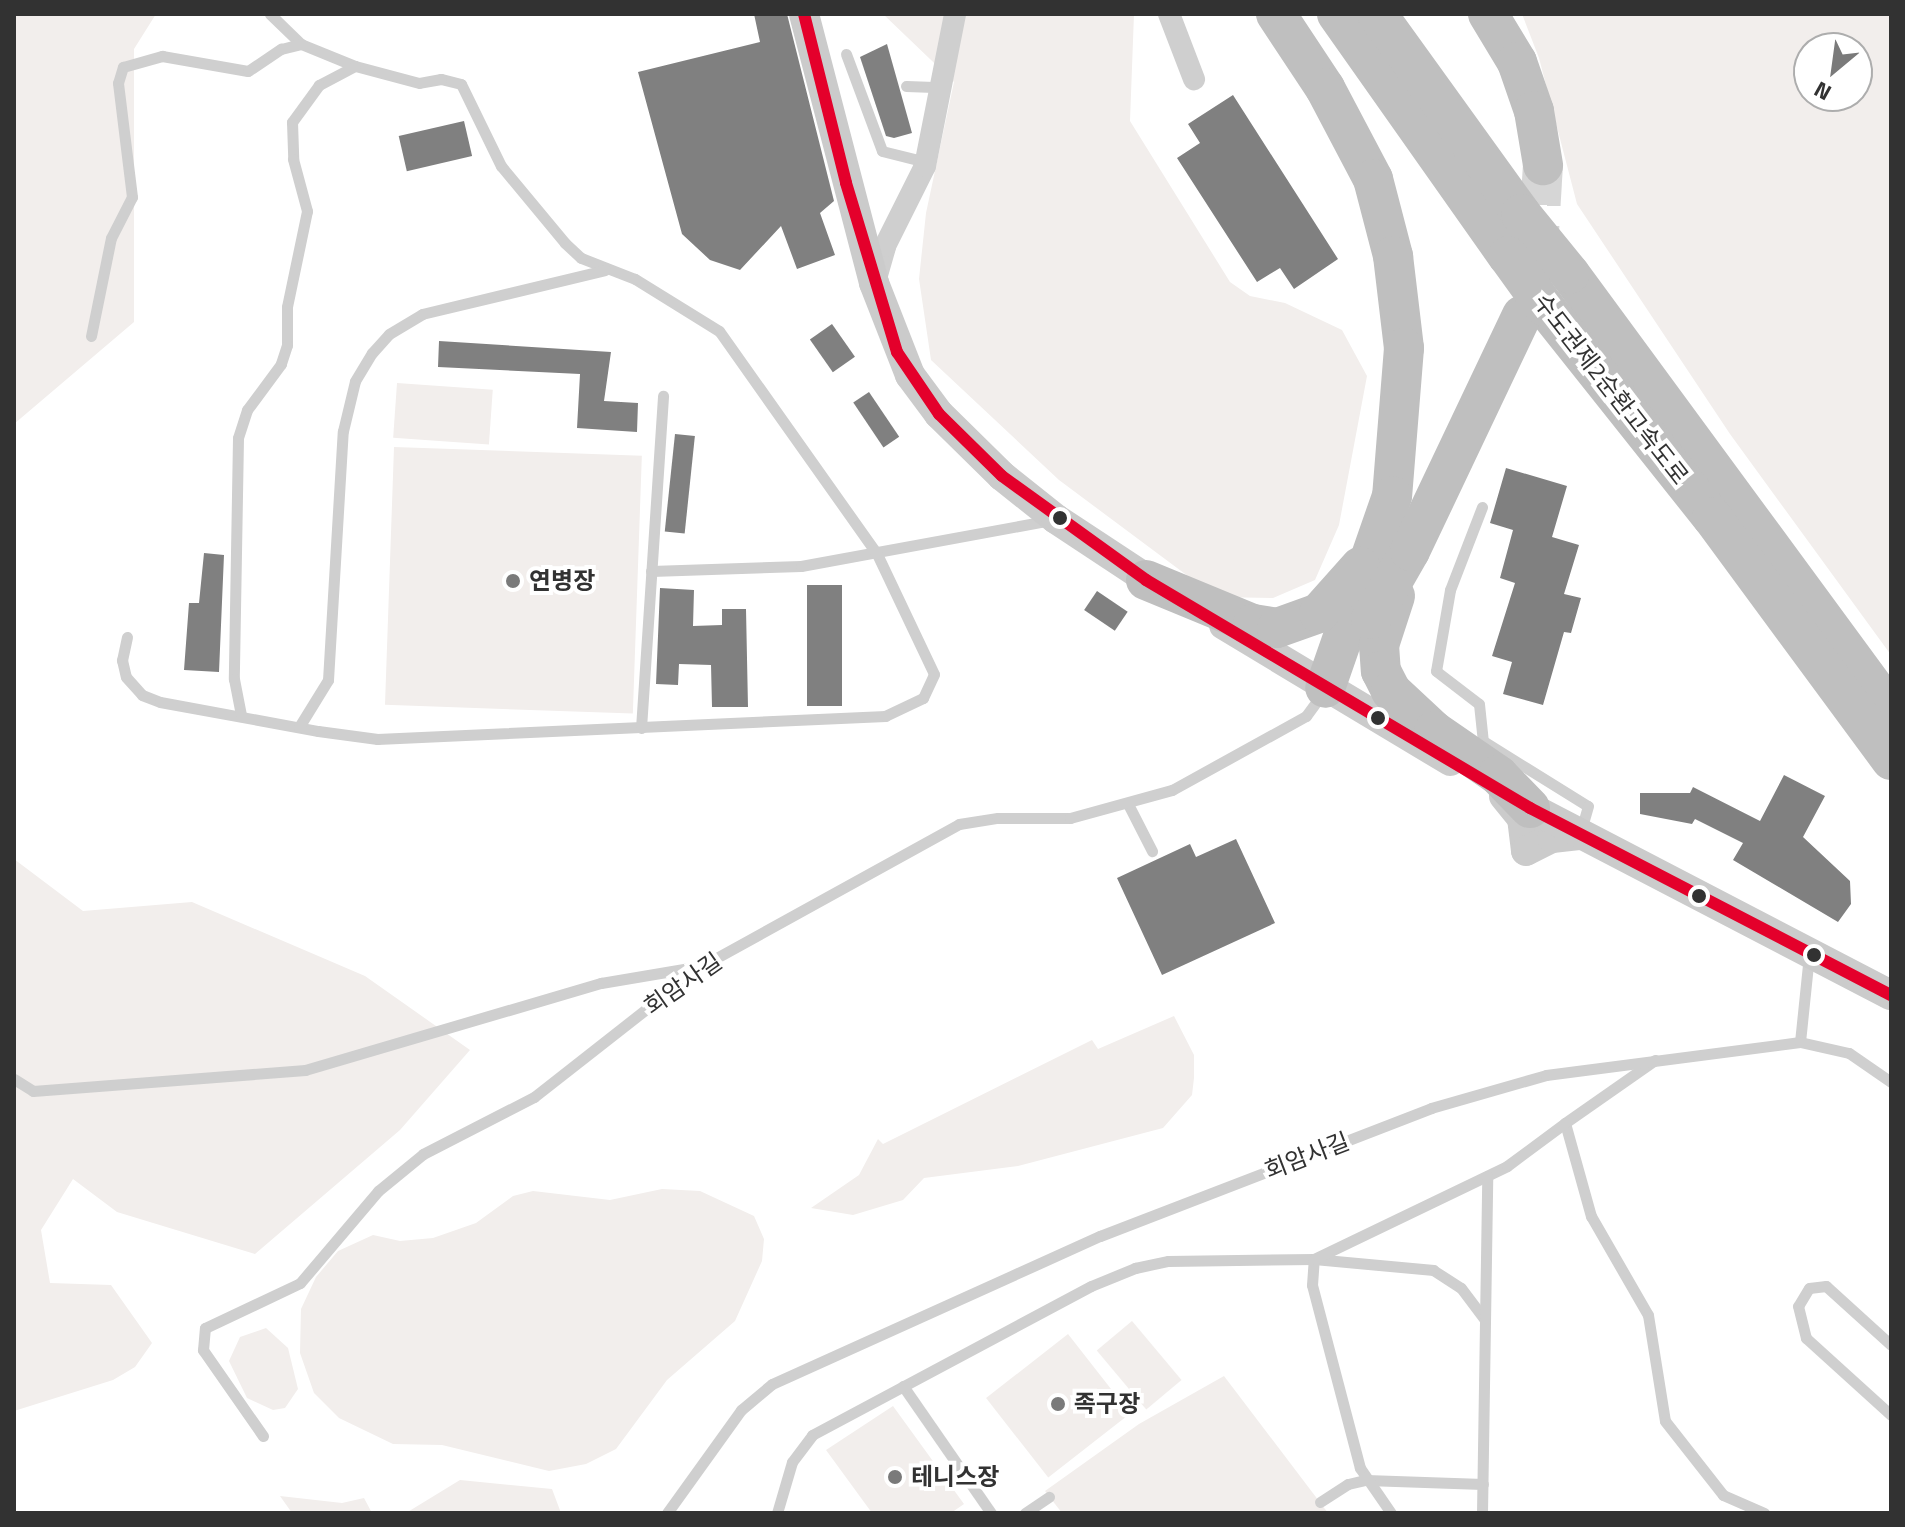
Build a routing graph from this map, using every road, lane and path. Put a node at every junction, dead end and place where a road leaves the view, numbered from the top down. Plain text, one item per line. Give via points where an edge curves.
1 (270, 14) edge
2 (804, 14) edge
3 (955, 14) edge
4 (1169, 14) edge
5 (1276, 14) edge
6 (1337, 14) edge
7 (1377, 14) edge
8 (1488, 14) edge
9 (301, 44) junction
10 (846, 54) dead end
11 (355, 66) junction
12 (1194, 79) dead end
13 (906, 86) dead end
14 (941, 87) junction
15 (926, 162) junction
16 (1543, 165) tunnel mouth
17 (873, 241) junction
18 (605, 270) junction
19 (1533, 310) junction
20 (91, 336) dead end
21 (663, 396) dead end
22 (1482, 507) dead end
23 (1056, 519) junction
24 (1396, 544) junction
25 (877, 554) junction
26 (651, 571) junction
27 (1146, 580) junction
28 (127, 637) dead end
29 (1325, 688) junction
30 (1891, 711) edge
31 (241, 716) junction
32 (299, 727) junction
33 (641, 728) junction
34 (1891, 760) edge
35 (1514, 798) junction
36 (1128, 804) junction
37 (1579, 835) junction
38 (1152, 851) dead end
39 (1809, 955) junction
40 (700, 967) junction
41 (1891, 995) edge
42 (1800, 1042) junction
43 (1659, 1057) junction
44 (14, 1079) edge
45 (1891, 1082) edge
46 (1565, 1123) junction
47 (1487, 1176) junction
48 (1314, 1259) junction
49 (1485, 1320) junction
50 (1891, 1345) edge
51 (903, 1386) junction
52 (1891, 1415) edge
53 (263, 1436) dead end
54 (1366, 1480) junction
55 (1483, 1484) junction
56 (1049, 1497) dead end
57 (1320, 1502) dead end
58 (1028, 1512) edge
59 (667, 1513) edge
60 (777, 1513) edge
61 (991, 1513) edge
62 (1391, 1513) edge
63 (1482, 1513) edge
64 (1764, 1513) edge

1 - 9 lane
2 - 17 main road
3 - 14 street
4 - 12 street
5 - 24 highway via 1325,88 1373,179 1393,256 1403,383 1392,496
6 - 19 highway, 수도권제2순환고속도로, bridge via 1508,256
7 - 30 highway, 수도권제2순환고속도로, bridge
8 - 16 highway via 1517,62 1534,111
9 - 11 lane
9 - 20 lane via 281,49 248,71 162,56 123,67 118,83 132,197 111,238
10 - 15 lane via 882,151
11 - 18 lane via 419,83 441,79 461,84 496,157 541,220 581,258
11 - 31 lane via 319,85 292,122 293,159 307,211 287,307 287,345 281,364 247,410 238,438 234,679
13 - 14 lane
14 - 15 street
15 - 17 street
17 - 23 main road via 874,283 897,352 939,414 1002,476
18 - 25 lane via 646,285 719,331
18 - 32 lane via 422,314 389,334 372,353 355,381 343,431 328,680
19 - 24 highway
19 - 34 highway, 수도권제2순환고속도로 via 1712,517
21 - 26 lane
22 - 37 lane via 1450,590 1436,671 1479,704 1483,741 1588,806 1590,814
23 - 25 lane
23 - 27 main road
24 - 27 highway via 1305,622 1288,626 1253,624
24 - 29 highway
24 - 35 highway via 1378,658 1385,681 1417,717 1491,769
25 - 26 lane via 801,566
25 - 33 lane via 934,674 923,698 885,716
26 - 33 lane
27 - 29 main road
28 - 31 lane via 122,660 126,677 142,695
29 - 35 main road
29 - 36 lane, 회암사길 via 1306,716 1172,790
31 - 32 lane
32 - 33 lane via 377,739
35 - 37 main road
36 - 38 lane
36 - 40 lane, 회암사길 via 1070,818 959,824
37 - 39 main road
39 - 41 main road
39 - 42 lane
40 - 44 lane via 601,983 305,1070 33,1091
40 - 53 lane, 회암사길 via 534,1097 413,1162 378,1191 300,1283 205,1328 203,1350
42 - 43 lane, 회암사길
42 - 45 lane, 회암사길 via 1849,1053
43 - 46 lane
43 - 59 lane, 회암사길 via 1539,1077 1431,1108 1100,1236 772,1384 741,1410
46 - 47 lane
46 - 64 lane via 1591,1216 1648,1315 1665,1421 1723,1495
47 - 48 lane
47 - 49 lane
48 - 49 lane via 1433,1270 1461,1288
48 - 51 lane via 1168,1261 1135,1268
48 - 54 lane via 1312,1285
49 - 55 lane
50 - 52 lane via 1826,1286 1809,1288 1798,1306 1806,1338
51 - 60 lane via 804,1443 792,1462
51 - 61 lane
54 - 55 lane
54 - 57 lane via 1338,1488
54 - 62 lane
55 - 63 lane
56 - 58 lane

